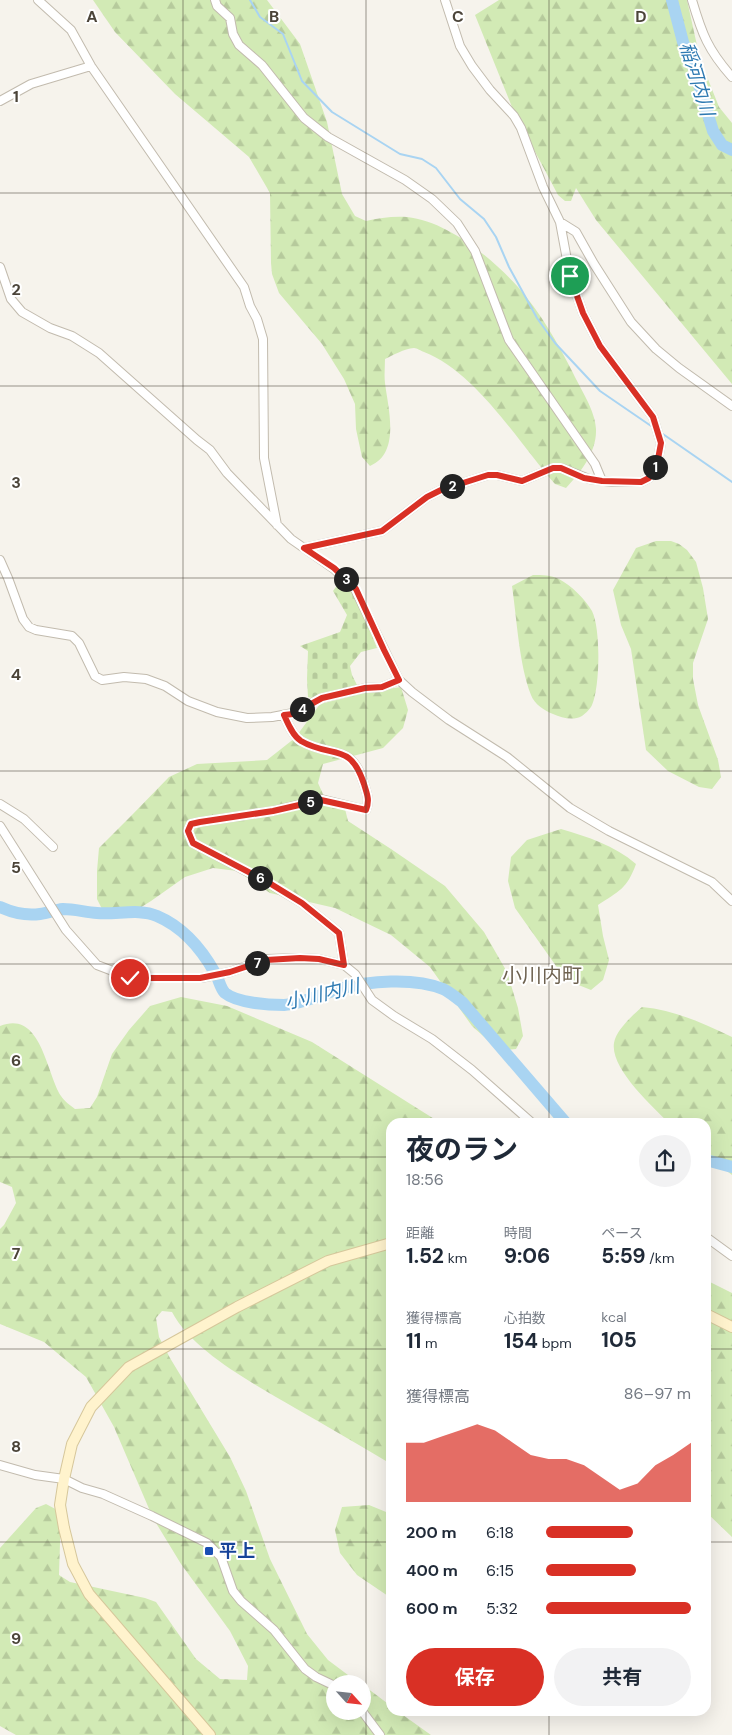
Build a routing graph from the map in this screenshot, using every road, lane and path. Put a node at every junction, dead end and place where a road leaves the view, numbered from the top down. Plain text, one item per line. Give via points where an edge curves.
1 (38, 0) edge
2 (215, 0) edge
3 (444, 0) edge
4 (692, 0) edge
5 (91, 66) junction
6 (732, 77) edge
7 (0, 101) edge
8 (560, 222) junction
9 (0, 267) edge
10 (732, 406) edge
11 (602, 481) junction
12 (277, 524) junction
13 (304, 548) junction
14 (0, 560) edge
15 (399, 680) junction
16 (284, 715) junction
17 (0, 804) edge
18 (0, 826) edge
19 (53, 847) dead end
20 (732, 900) edge
21 (344, 965) junction
22 (526, 1118) edge
23 (711, 1241) edge
24 (386, 1244) edge
25 (732, 1256) edge
26 (711, 1316) edge
27 (732, 1327) edge
28 (0, 1465) edge
29 (64, 1479) junction
30 (326, 1682) edge
31 (369, 1720) edge
32 (210, 1735) edge
33 (380, 1735) edge

1 - 5 street via 70,30
2 - 11 street via 230,18 239,45 262,65 317,131 425,194 466,234 486,276 504,331 595,464
3 - 8 street via 460,46 472,66 521,128 542,187
4 - 6 street via 708,46
5 - 7 street via 31,84
5 - 12 street via 244,287 258,318 263,339 264,458
8 - 10 street via 576,232 631,322 656,349
8 - 11 street via 570,276 583,313 600,346 653,417 661,443 649,478 641,482
9 - 12 street via 11,299 22,312 99,353 210,450 227,473
11 - 13 street via 584,478 561,468 553,468 522,481 488,475 427,497 382,531
12 - 13 street
13 - 15 street via 334,568 356,589
14 - 16 street via 29,627 72,636 79,643 95,676 102,680 146,679 165,686 188,701 217,712 247,718
15 - 16 street via 382,687 322,698 293,714
15 - 20 street via 449,720 507,757 570,808 712,882
16 - 21 street via 299,740 351,758 360,772 369,801 366,810 321,800 191,824 188,831 193,843 302,903 339,933
17 - 19 street via 24,819
18 - 21 street via 66,930 96,965 106,970 130,978 200,978 266,960 319,959
21 - 22 street via 355,974 372,1000 432,1039
23 - 25 street
24 - 29 street via 328,1261 129,1367 84,1417 72,1444
26 - 27 street
28 - 29 street
29 - 30 street via 207,1543 221,1557 233,1591 241,1601 274,1630 305,1669
29 - 32 street via 60,1505 64,1528 73,1564 89,1594
31 - 33 street

